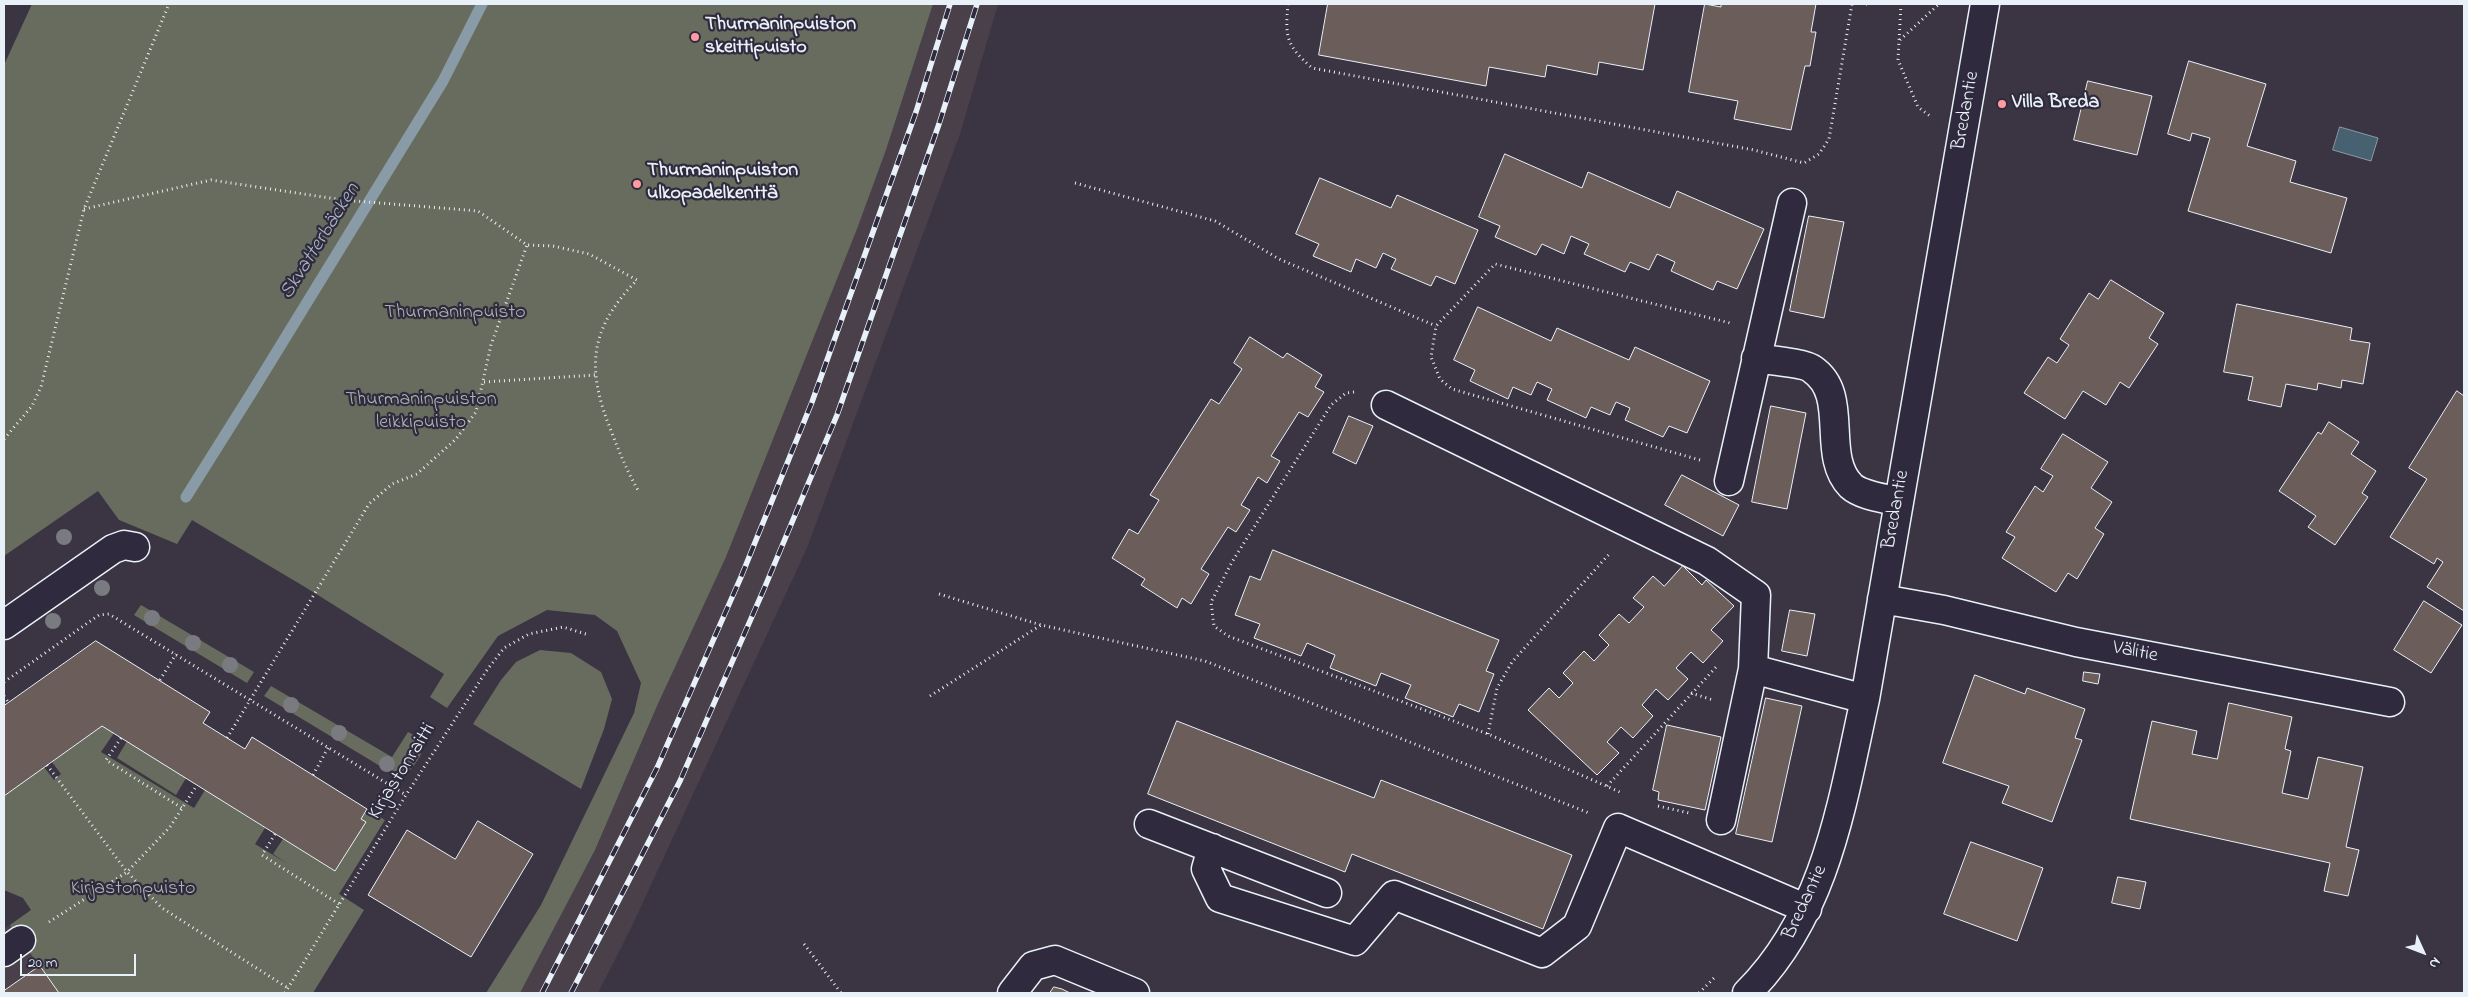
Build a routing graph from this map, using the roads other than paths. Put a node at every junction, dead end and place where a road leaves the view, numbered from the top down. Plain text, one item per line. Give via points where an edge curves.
1 (1985, 4) edge
2 (1792, 203) dead end
3 (1756, 358) junction
4 (1386, 404) road end
5 (1731, 474) road end
6 (1899, 502) junction
7 (135, 547) dead end
8 (1882, 600) junction
9 (4, 625) edge
10 (1753, 669) junction
11 (1865, 699) junction
12 (2390, 702) dead end
13 (1721, 820) road end
14 (1149, 824) dead end
15 (1212, 848) junction
16 (1327, 893) dead end
17 (1807, 909) junction
18 (1012, 993) edge
19 (1135, 993) edge
20 (1747, 993) edge

1 - 6 street, Bredantie
2 - 3 street
3 - 5 street
3 - 6 street via 1811,367 1821,377 1831,396 1838,466 1852,486
4 - 10 street via 1707,561 1756,595
6 - 8 street, Bredantie
7 - 9 street via 124,545 113,549
8 - 11 street, Bredantie
8 - 12 street, Välitie via 1944,610 2076,642
10 - 11 street
10 - 13 street
11 - 17 street, Bredantie via 1829,854
14 - 15 street
15 - 16 street
15 - 17 street via 1206,869 1220,898 1355,941 1394,895 1542,953 1577,926 1618,828
17 - 20 street, Bredantie via 1786,947
18 - 19 street via 1033,966 1054,960

